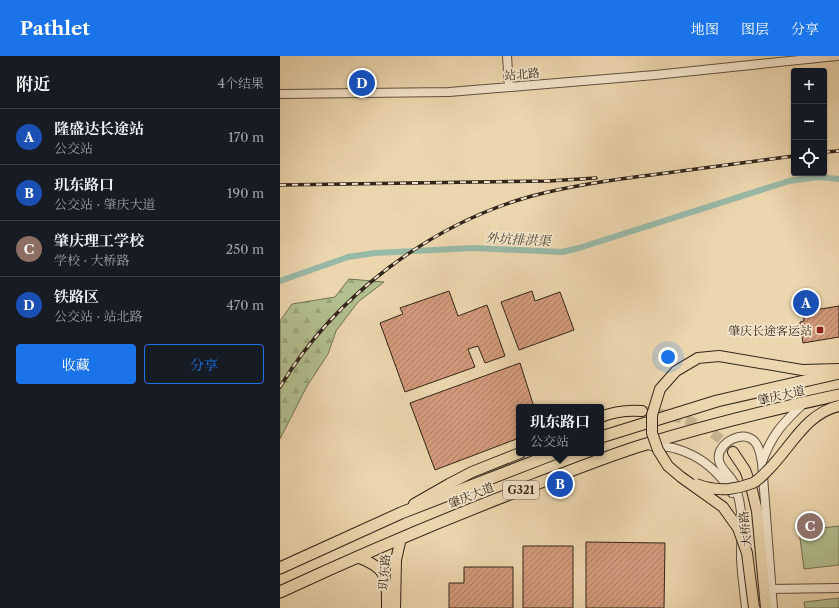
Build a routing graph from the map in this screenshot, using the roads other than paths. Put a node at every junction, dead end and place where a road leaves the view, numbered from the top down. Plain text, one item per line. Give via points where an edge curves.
1 (507, 56) edge
2 (836, 56) edge
3 (509, 87) junction
4 (280, 94) edge
5 (839, 369) edge
6 (839, 373) edge
7 (839, 395) edge
8 (804, 403) junction
9 (839, 406) edge
10 (642, 411) tunnel mouth
11 (604, 416) edge
12 (604, 436) edge
13 (643, 445) junction
14 (733, 452) tunnel mouth
15 (516, 455) edge
16 (548, 456) edge
17 (762, 463) junction
18 (681, 478) junction
19 (741, 509) junction
20 (401, 513) junction
21 (401, 538) junction
22 (357, 557) junction
23 (280, 568) edge
24 (839, 588) edge
25 (770, 589) junction
26 (280, 592) edge
27 (387, 608) edge
28 (395, 608) edge
29 (746, 608) edge
30 (754, 608) edge
31 (766, 608) edge
32 (773, 608) edge

1 - 3 street
2 - 3 street, 站北路
3 - 4 street, 站北路 via 449,92
5 - 18 main road, bridge via 802,370 719,356 698,358 676,371 660,389 652,415 652,434 668,466
6 - 12 highway, 肇庆大道 via 717,401
7 - 8 highway, 肇庆大道 / G321
8 - 13 highway, 肇庆大道 / G321 via 725,421
8 - 17 street via 780,427
9 - 18 main road, bridge via 816,416 773,465 754,482 741,487 718,490
10 - 11 main road via 629,410
13 - 19 street via 675,448 695,455 724,480
13 - 21 highway, 肇庆大道 / G321
14 - 31 main road, 大桥路 via 745,470 757,511
15 - 20 main road via 472,472
16 - 20 highway, 肇庆大道 / G321
17 - 19 street via 758,446 752,439 743,436 731,441 720,451 718,461 734,483
17 - 25 street
18 - 30 main road, bridge via 723,508 738,528 747,553
19 - 29 street via 741,559
20 - 23 highway, 肇庆大道 / G321
21 - 22 highway, 肇庆大道 / G321
21 - 28 main road, 玑东路 via 396,560
22 - 26 highway, 肇庆大道 / G321
22 - 27 main road, 玑东路 via 371,562 385,577
24 - 25 street
25 - 32 street

